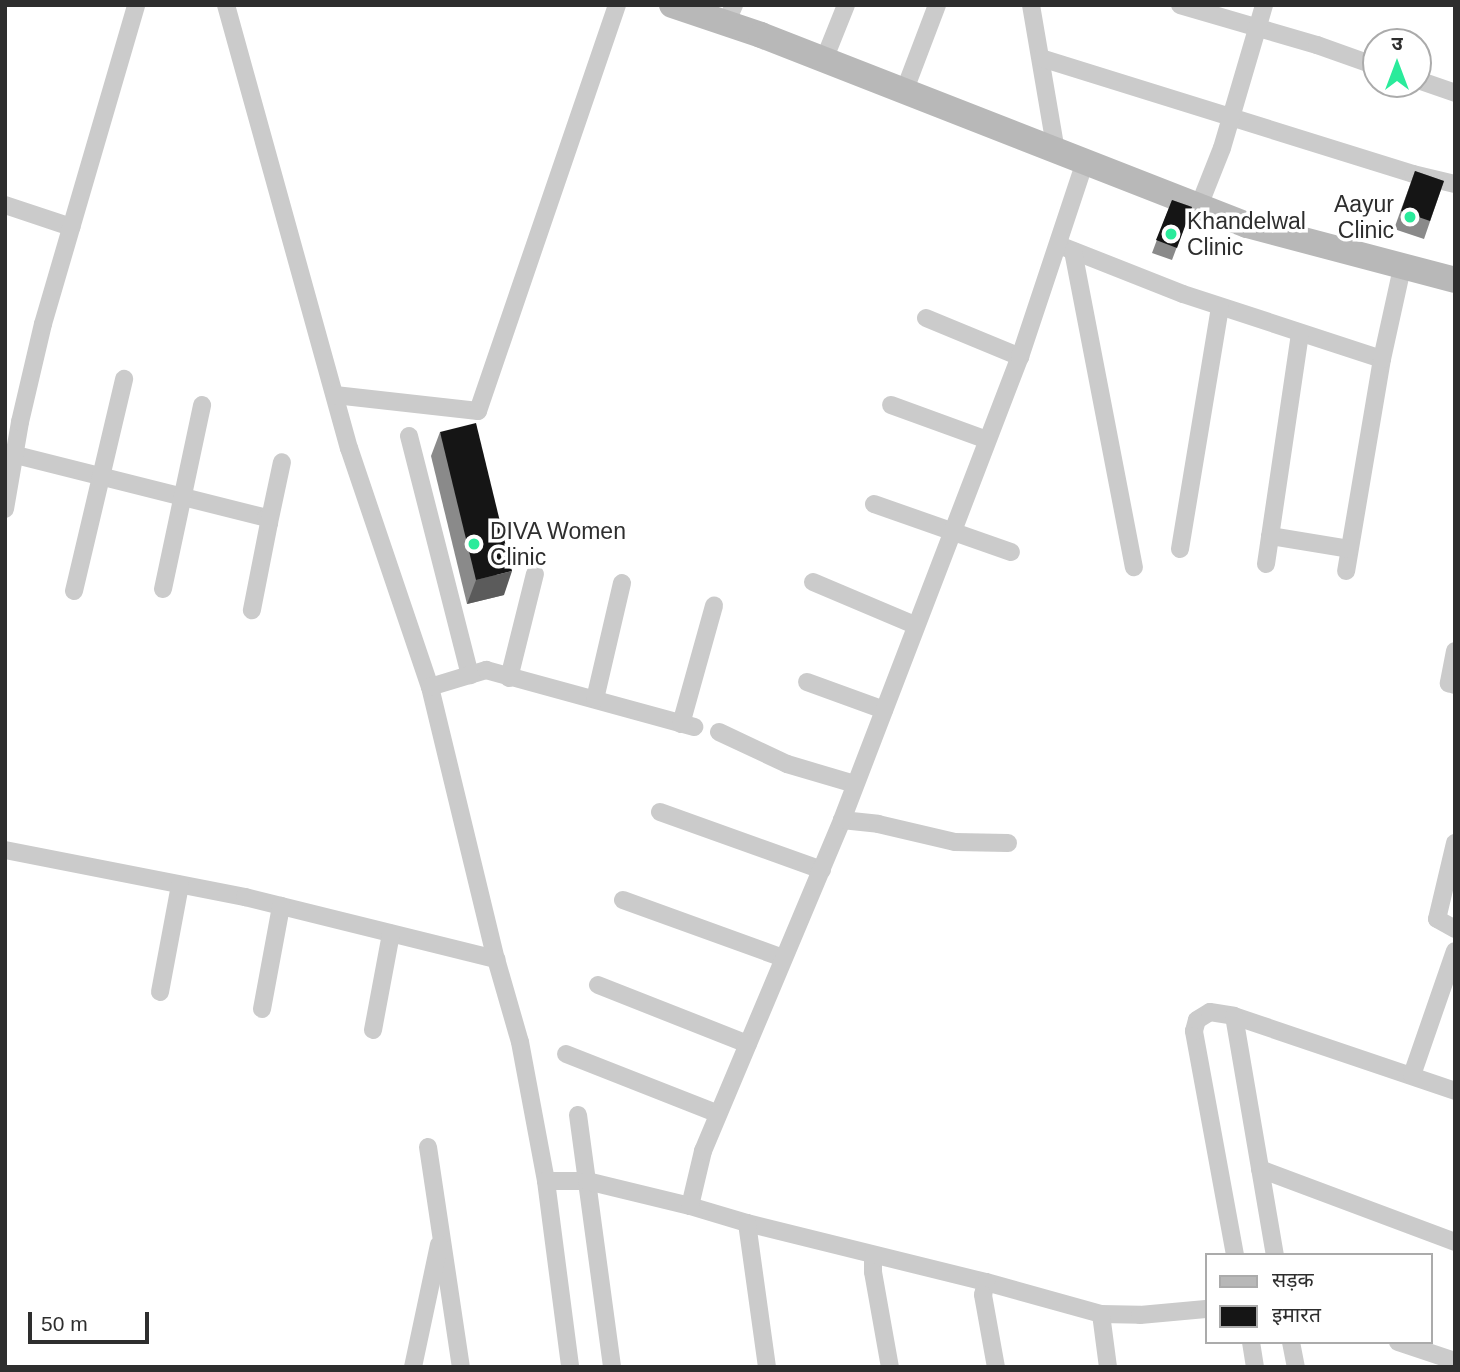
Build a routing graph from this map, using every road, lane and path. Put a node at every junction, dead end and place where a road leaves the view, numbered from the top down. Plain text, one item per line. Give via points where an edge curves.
1 (136, 5) edge
2 (226, 5) edge
3 (617, 5) edge
4 (672, 5) edge
5 (846, 5) edge
6 (937, 5) edge
7 (1031, 5) edge
8 (1180, 5) edge
9 (1264, 5) edge
10 (730, 14) edge
11 (1257, 28) junction
12 (1041, 58) junction
13 (824, 60) junction
14 (1362, 62) edge
15 (1432, 85) edge
16 (904, 92) junction
17 (1455, 93) edge
18 (1232, 117) junction
19 (1056, 152) junction
20 (1085, 162) junction
21 (1455, 184) edge
22 (5, 205) edge
23 (1199, 206) junction
24 (71, 227) junction
25 (1066, 248) junction
26 (1402, 268) junction
27 (1455, 280) edge
28 (1220, 307) junction
29 (926, 318) dead end
30 (1300, 333) junction
31 (1020, 357) junction
32 (1382, 359) junction
33 (124, 379) dead end
34 (335, 395) junction
35 (202, 405) dead end
36 (891, 405) dead end
37 (408, 436) dead end
38 (987, 440) junction
39 (16, 455) junction
40 (282, 462) dead end
41 (99, 476) junction
42 (184, 498) junction
43 (874, 504) dead end
44 (5, 509) edge
45 (269, 523) junction
46 (952, 531) junction
47 (1270, 536) junction
48 (1180, 549) dead end
49 (1349, 549) junction
50 (1011, 552) dead end
51 (1266, 564) dead end
52 (1134, 567) dead end
53 (1346, 571) dead end
54 (535, 575) dead end
55 (813, 582) dead end
56 (622, 583) dead end
57 (163, 589) dead end
58 (74, 591) dead end
59 (714, 606) dead end
60 (251, 611) dead end
61 (915, 625) junction
62 (1455, 651) edge
63 (471, 675) junction
64 (509, 678) junction
65 (807, 682) dead end
66 (1455, 685) edge
67 (430, 687) junction
68 (595, 699) junction
69 (884, 710) junction
70 (719, 732) dead end
71 (855, 784) junction
72 (660, 812) dead end
73 (842, 820) junction
74 (1008, 843) dead end
75 (1455, 843) edge
76 (5, 849) edge
77 (822, 870) junction
78 (180, 885) junction
79 (623, 900) dead end
80 (281, 906) junction
81 (1455, 929) edge
82 (391, 934) junction
83 (1455, 950) edge
84 (783, 958) junction
85 (496, 959) junction
86 (598, 985) dead end
87 (160, 992) dead end
88 (262, 1009) dead end
89 (1234, 1016) junction
90 (373, 1030) dead end
91 (748, 1044) junction
92 (566, 1054) dead end
93 (1412, 1075) junction
94 (1455, 1091) edge
95 (718, 1114) junction
96 (578, 1115) dead end
97 (428, 1147) dead end
98 (1260, 1169) junction
99 (546, 1181) junction
100 (587, 1181) junction
101 (690, 1206) junction
102 (747, 1223) junction
103 (441, 1234) junction
104 (1455, 1242) edge
105 (1235, 1253) edge
106 (1275, 1253) edge
107 (873, 1255) junction
108 (986, 1282) junction
109 (1204, 1309) edge
110 (1101, 1314) junction
111 (1251, 1344) edge
112 (1291, 1344) edge
113 (1404, 1344) edge
114 (1455, 1361) edge
115 (413, 1367) edge
116 (461, 1367) edge
117 (570, 1367) edge
118 (612, 1367) edge
119 (767, 1367) edge
120 (890, 1367) edge
121 (996, 1367) edge
122 (1108, 1367) edge
123 (1255, 1367) edge
124 (1296, 1367) edge

1 - 24 street
2 - 34 street
3 - 34 street via 478,411
4 - 10 street
5 - 13 street
6 - 16 street
7 - 12 street
8 - 11 street
9 - 11 street
10 - 13 street
11 - 14 street
11 - 18 street
12 - 18 street
12 - 19 street
13 - 16 street
15 - 17 street
16 - 19 street
18 - 21 street
18 - 23 street
19 - 20 street
20 - 23 street
20 - 25 street
22 - 24 street
23 - 26 street via 1247,225
24 - 39 street via 40,336
25 - 28 street
25 - 31 street
25 - 52 street
26 - 27 street
26 - 32 street
28 - 30 street
28 - 48 street
29 - 31 street
30 - 32 street
30 - 47 street
31 - 38 street
32 - 49 street
33 - 41 street
34 - 67 street
35 - 42 street
36 - 38 street
37 - 63 street
38 - 46 street
39 - 41 street
39 - 44 street
40 - 45 street
41 - 42 street
41 - 58 street
42 - 45 street via 266,518
42 - 57 street
43 - 46 street
45 - 60 street
46 - 50 street
46 - 61 street
47 - 49 street
47 - 51 street
49 - 53 street
54 - 64 street
55 - 61 street
56 - 68 street
59 - 68 street via 688,726
61 - 69 street
62 - 66 street via 1449,683
63 - 64 street via 486,670
63 - 67 street
64 - 68 street
65 - 69 street
67 - 85 street
69 - 71 street
70 - 71 street via 787,764
71 - 73 street
72 - 77 street
73 - 74 street via 955,842
73 - 77 street
75 - 81 street via 1437,919
76 - 78 street
77 - 84 street
78 - 80 street
78 - 87 street
79 - 84 street
80 - 82 street
80 - 88 street
82 - 85 street
82 - 90 street
83 - 93 street
84 - 91 street
85 - 99 street via 520,1042
86 - 91 street
89 - 93 street
89 - 98 street
89 - 105 street via 1210,1012 1197,1020 1194,1031
91 - 95 street
92 - 95 street
93 - 94 street
95 - 101 street via 703,1151
96 - 100 street
97 - 103 street
98 - 104 street
98 - 106 street
99 - 100 street
99 - 117 street
100 - 101 street
100 - 118 street
101 - 102 street
102 - 107 street
102 - 119 street
103 - 115 street
103 - 116 street
107 - 108 street
107 - 120 street
108 - 110 street
108 - 121 street via 983,1295
109 - 110 street
110 - 122 street
111 - 123 street
112 - 124 street
113 - 114 street

